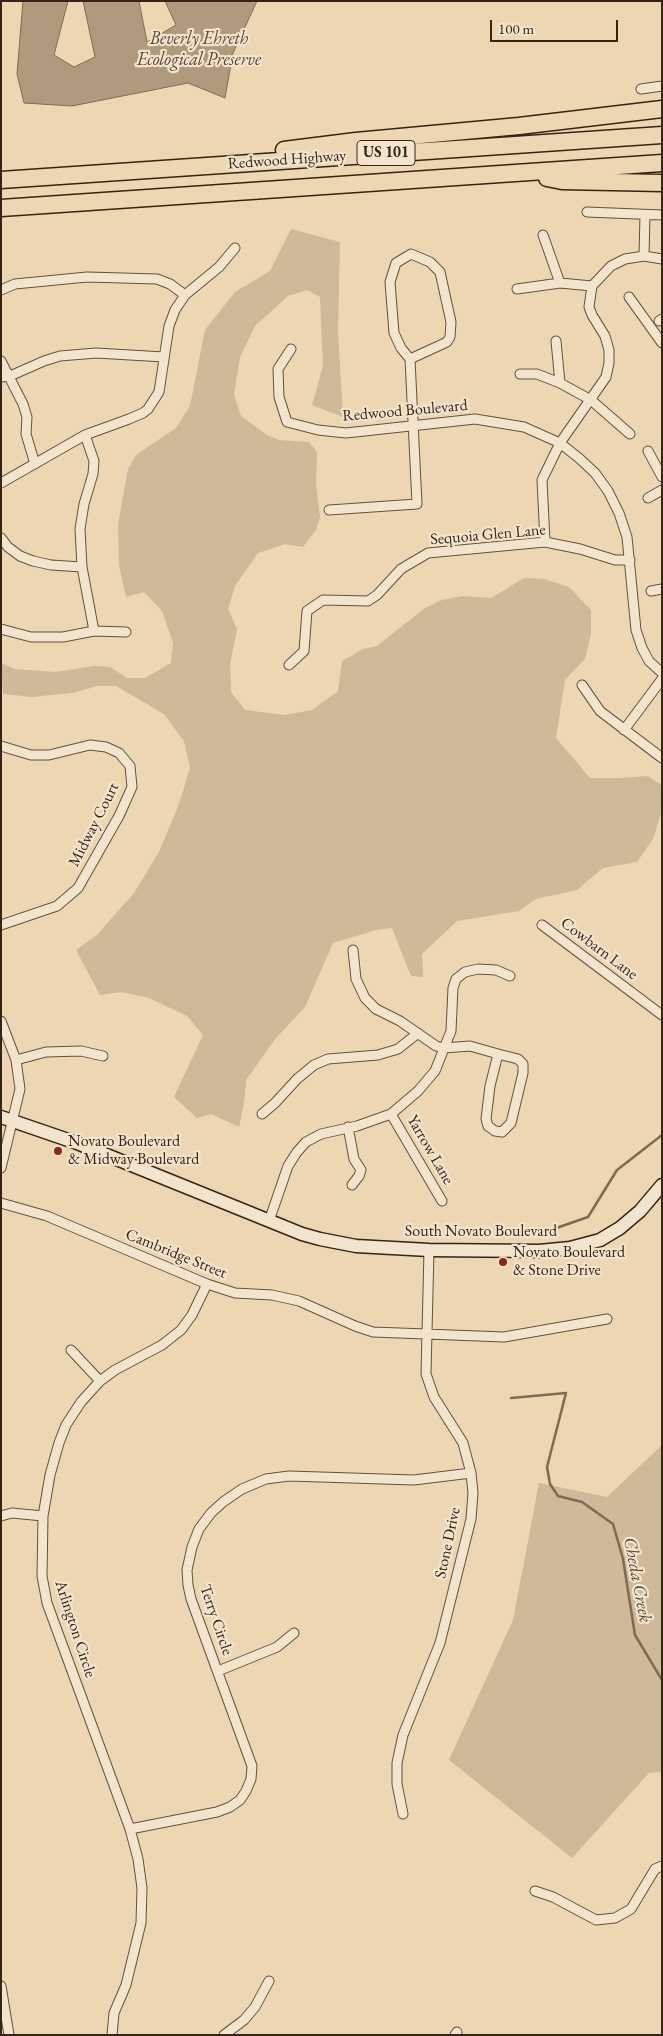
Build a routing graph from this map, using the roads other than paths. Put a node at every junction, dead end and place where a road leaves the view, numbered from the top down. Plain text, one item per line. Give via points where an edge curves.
1 (662, 86) edge
2 (642, 89) dead end
3 (662, 109) edge
4 (662, 134) edge
5 (662, 163) edge
6 (110, 172) junction
7 (523, 173) junction
8 (1, 180) edge
9 (662, 183) edge
10 (1, 208) edge
11 (587, 212) dead end
12 (645, 215) junction
13 (662, 215) edge
14 (543, 235) dead end
15 (235, 248) dead end
16 (644, 256) junction
17 (662, 259) edge
18 (560, 283) junction
19 (592, 286) junction
20 (517, 289) dead end
21 (1, 290) edge
22 (184, 295) junction
23 (630, 297) dead end
24 (556, 341) dead end
25 (662, 343) edge
26 (291, 349) dead end
27 (164, 357) junction
28 (410, 359) junction
29 (1, 361) edge
30 (520, 374) dead end
31 (6, 376) edge
32 (560, 382) junction
33 (591, 400) junction
34 (413, 426) junction
35 (630, 434) dead end
36 (86, 435) junction
37 (560, 443) junction
38 (648, 451) dead end
39 (35, 464) junction
40 (662, 477) edge
41 (1, 483) edge
42 (662, 490) edge
43 (648, 498) dead end
44 (329, 510) dead end
45 (1, 538) edge
46 (545, 542) junction
47 (630, 560) junction
48 (82, 567) junction
49 (662, 589) edge
50 (651, 591) dead end
51 (1, 629) edge
52 (94, 631) junction
53 (126, 632) dead end
54 (289, 665) dead end
55 (662, 673) edge
56 (662, 679) edge
57 (582, 685) dead end
58 (624, 730) junction
59 (1, 746) edge
60 (662, 758) edge
61 (1, 925) edge
62 (542, 925) dead end
63 (353, 950) dead end
64 (510, 976) dead end
65 (662, 1015) edge
66 (1, 1021) edge
67 (418, 1033) junction
68 (444, 1048) junction
69 (498, 1054) junction
70 (103, 1056) dead end
71 (16, 1060) junction
72 (262, 1114) dead end
73 (391, 1114) junction
74 (7, 1118) edge
75 (348, 1127) junction
76 (1, 1168) edge
77 (352, 1185) dead end
78 (662, 1185) edge
79 (442, 1201) dead end
80 (1, 1203) edge
81 (268, 1221) junction
82 (429, 1250) junction
83 (207, 1284) junction
84 (607, 1319) dead end
85 (426, 1335) junction
86 (71, 1350) dead end
87 (100, 1381) junction
88 (470, 1473) junction
89 (1, 1516) edge
90 (43, 1516) junction
91 (294, 1632) dead end
92 (218, 1671) junction
93 (403, 1814) dead end
94 (130, 1829) junction
95 (662, 1866) edge
96 (535, 1891) dead end
97 (269, 1982) dead end
98 (1, 1986) edge
99 (9, 2035) edge
100 (112, 2035) edge
101 (224, 2035) edge

1 - 2 street
3 - 6 highway via 356,141
4 - 6 highway, Redwood Highway / US 101
5 - 7 highway, Redwood Highway / US 101
6 - 8 highway, Redwood Highway / US 101
7 - 9 highway via 562,181
7 - 10 highway, Redwood Highway / US 101
11 - 12 street
12 - 13 street
12 - 16 street
14 - 18 street
15 - 22 street
16 - 17 street
16 - 19 street via 625,259 611,266
18 - 19 street
18 - 20 street
19 - 33 street via 589,307 605,336 609,363 606,377
21 - 22 street via 15,284 88,277 156,279 170,284
22 - 27 street via 169,326
23 - 25 street
24 - 32 street
26 - 34 street, Redwood Boulevard via 278,369 279,397 287,422 346,433
27 - 31 street via 96,353 60,356
27 - 36 street via 159,392 144,413
28 - 28 street via 447,342 451,322 440,272 430,262 411,254 396,263 390,282 394,333
28 - 34 street
29 - 31 street
30 - 32 street via 537,374
31 - 39 street via 24,404 26,434
32 - 33 street
33 - 35 street
33 - 37 street
34 - 37 street, Redwood Boulevard via 475,419 524,427
34 - 44 street via 417,504
36 - 39 street
36 - 48 street via 94,461 80,529
37 - 46 street via 542,480
37 - 47 street, Redwood Boulevard via 595,473 608,491 627,538
38 - 40 street
39 - 41 street
42 - 43 street
45 - 48 street via 20,556 33,561
46 - 47 street, Sequoia Glen Lane via 616,560
46 - 54 street, Sequoia Glen Lane via 428,553 401,568 368,601 323,600 308,611 304,651
47 - 55 street, Redwood Boulevard via 636,630 642,648
48 - 52 street
49 - 50 street
51 - 52 street via 46,638
52 - 53 street
56 - 58 street
57 - 58 street via 600,711
58 - 60 street
59 - 61 street, Midway Court via 31,755 49,755 90,745 106,747 119,753 130,766 132,787 78,888 57,906
62 - 65 street, Cowbarn Lane
63 - 67 street via 356,979 365,998 376,1009
64 - 68 street via 478,968 456,979 451,1031
66 - 71 street
67 - 68 street
67 - 72 street via 398,1049 378,1055 328,1059 314,1064
68 - 69 street via 470,1046
68 - 73 street via 435,1071
69 - 69 street via 518,1059 523,1064 511,1123 502,1132 488,1126 486,1119
70 - 71 street via 81,1051 46,1052
71 - 74 street via 20,1089
73 - 75 street
73 - 79 street, Yarrow Lane
74 - 76 street
74 - 81 main road, South Novato Boulevard
75 - 77 street via 354,1159 361,1170
75 - 81 street via 322,1134 306,1142 297,1152 288,1166
78 - 82 main road, South Novato Boulevard via 640,1211 600,1240 570,1248 539,1250
80 - 83 street, Cambridge Street via 47,1216
81 - 82 main road, South Novato Boulevard via 320,1239 356,1246
82 - 85 street, Stone Drive
83 - 85 street, Cambridge Street via 235,1293 272,1295 299,1301 373,1332
83 - 87 street, Arlington Circle via 181,1330 162,1345
84 - 85 street, Cambridge Street via 504,1337
85 - 88 street, Stone Drive via 426,1374 434,1397 463,1443
86 - 87 street
87 - 90 street, Arlington Circle via 66,1425 50,1475
88 - 92 street, Terry Circle via 414,1480 289,1476 266,1479 242,1489 223,1502 199,1530 187,1570 190,1599
88 - 93 street, Stone Drive via 473,1493 471,1519 445,1624 403,1735 397,1763
89 - 90 street via 12,1513
90 - 94 street, Arlington Circle via 42,1576 47,1603
91 - 92 street via 277,1647
92 - 94 street, Terry Circle via 252,1766 246,1791 240,1800 217,1812
94 - 100 street, Arlington Circle via 141,1881 141,1923 126,1985 114,2013
95 - 96 street via 656,1869 631,1909 616,1918 596,1920
97 - 101 street via 244,2020
98 - 99 street

